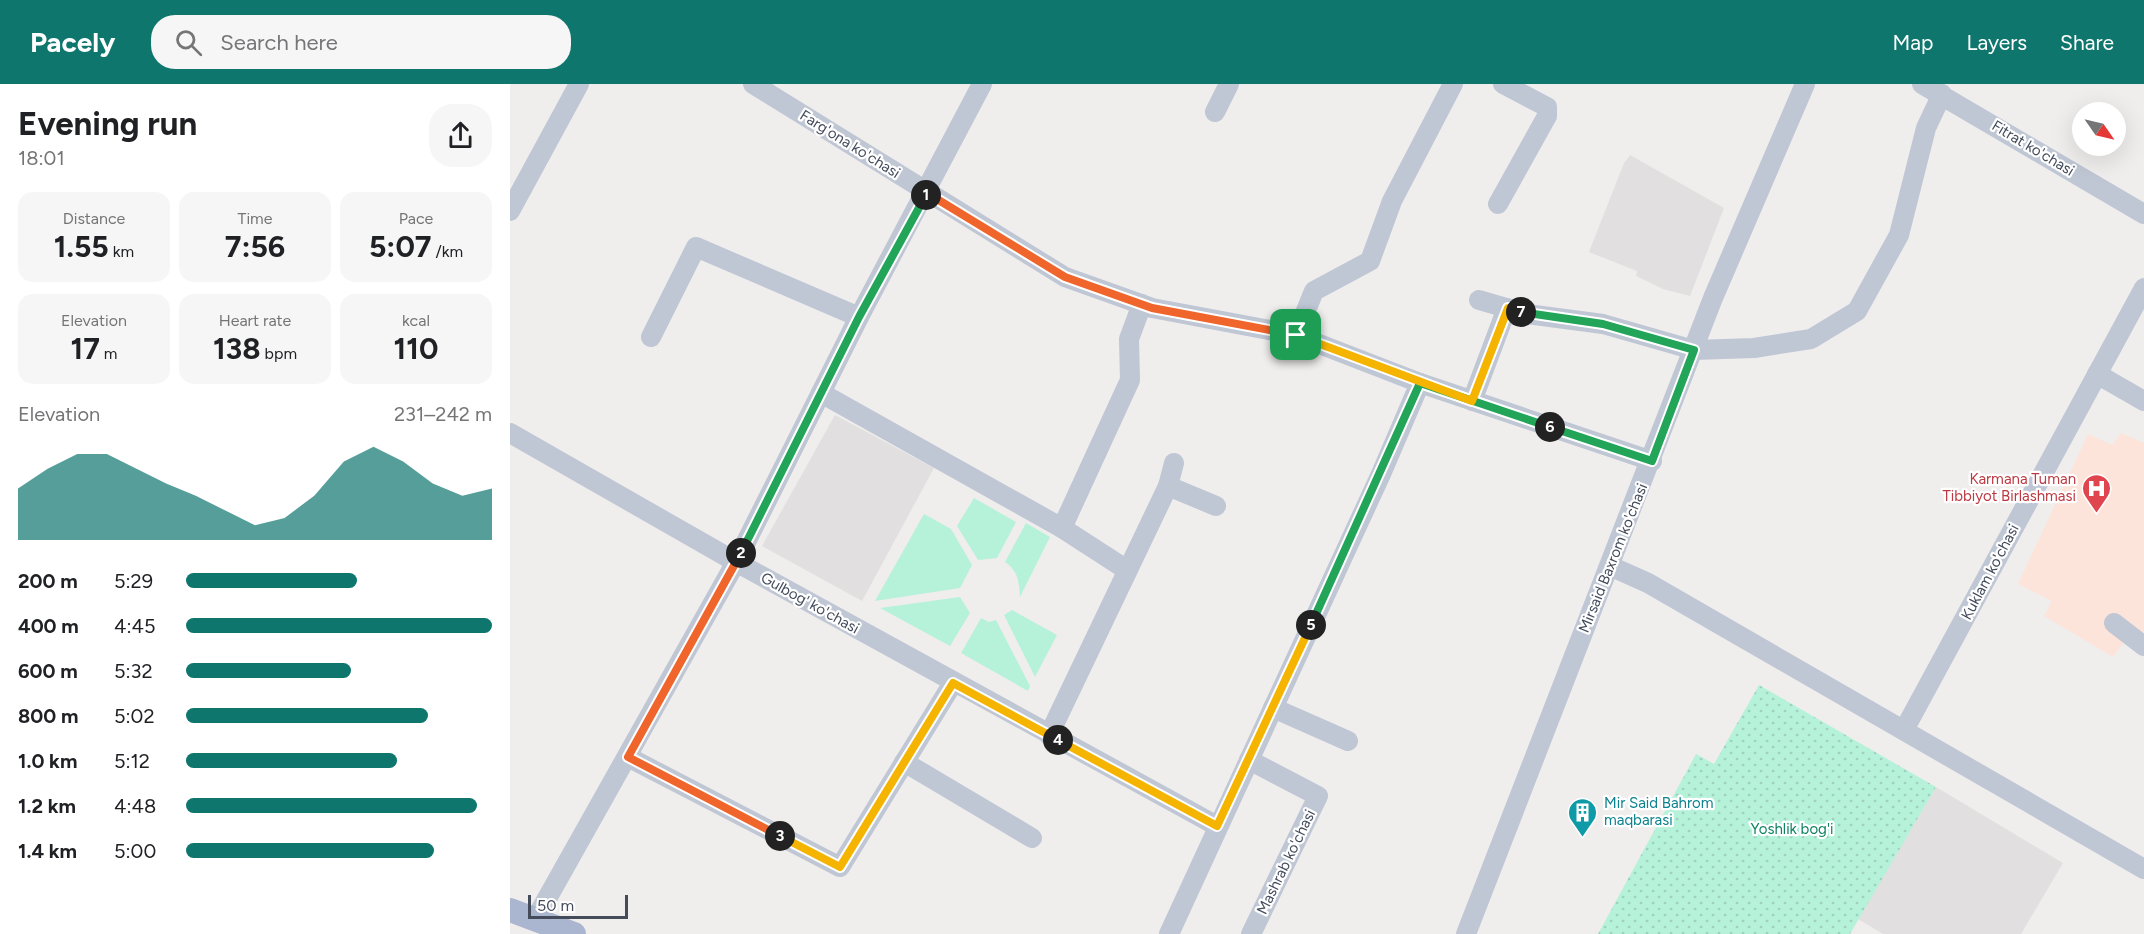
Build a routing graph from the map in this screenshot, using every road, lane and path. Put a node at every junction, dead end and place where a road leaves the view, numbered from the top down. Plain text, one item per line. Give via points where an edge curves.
1 (579, 84) edge
2 (753, 84) edge
3 (982, 84) edge
4 (1229, 84) edge
5 (1453, 84) edge
6 (1503, 84) edge
7 (1805, 84) edge
8 (1922, 84) edge
9 (1942, 94) junction
10 (1215, 112) dead end
11 (516, 185) edge
12 (927, 193) junction
13 (1498, 204) dead end
14 (510, 212) edge
15 (2144, 214) edge
16 (2144, 288) edge
17 (1479, 300) dead end
18 (1142, 304) junction
19 (1508, 308) junction
20 (859, 317) junction
21 (1296, 335) junction
22 (651, 337) dead end
23 (1694, 350) junction
24 (2097, 374) junction
25 (1420, 383) junction
26 (821, 393) junction
27 (1472, 401) junction
28 (2144, 401) edge
29 (510, 434) edge
30 (1652, 461) junction
31 (1174, 463) dead end
32 (1168, 486) junction
33 (1216, 506) dead end
34 (1062, 528) junction
35 (736, 562) junction
36 (1610, 566) junction
37 (1127, 570) junction
38 (2114, 623) dead end
39 (2144, 646) edge
40 (953, 683) junction
41 (1273, 708) junction
42 (1904, 730) junction
43 (1049, 735) junction
44 (1348, 741) dead end
45 (628, 757) junction
46 (1249, 760) junction
47 (904, 762) junction
48 (1217, 826) junction
49 (1032, 838) dead end
50 (2144, 869) edge
51 (510, 910) edge
52 (535, 920) junction
53 (574, 934) edge
54 (1168, 934) edge
55 (1251, 934) edge
56 (1466, 934) edge

1 - 11 street
2 - 12 street, Farg'ona ko'chasi
3 - 12 street
4 - 10 street
5 - 21 street via 1392,201 1370,261 1314,291
6 - 13 street via 1546,107 1547,116
7 - 23 street, Mirsaid Baxrom ko'chasi
8 - 9 street, Fitrat ko'chasi
9 - 15 street, Fitrat ko'chasi
9 - 23 street via 1926,128 1899,235 1857,311 1811,339 1754,348
11 - 14 street
12 - 18 street, Farg'ona ko'chasi via 1065,277
12 - 20 street
16 - 24 street, Kuklam ko'chasi
17 - 19 street
18 - 21 street, Farg'ona ko'chasi
18 - 34 street via 1129,339 1130,380
19 - 23 street via 1603,324
19 - 27 street
20 - 22 street via 696,247
20 - 26 street
21 - 25 street, Farg'ona ko'chasi
23 - 30 street, Mirsaid Baxrom ko'chasi
24 - 28 street
24 - 42 street, Kuklam ko'chasi
25 - 27 street, Farg'ona ko'chasi
25 - 41 street
26 - 34 street
26 - 35 street
27 - 30 street, Farg'ona ko'chasi
29 - 35 street, Gulbog' ko'chasi
30 - 36 street, Mirsaid Baxrom ko'chasi
31 - 32 street
32 - 33 street
32 - 37 street
34 - 37 street
35 - 40 street, Gulbog' ko'chasi
35 - 45 street
36 - 42 street via 1648,583
36 - 56 street, Mirsaid Baxrom ko'chasi
37 - 43 street
38 - 39 street
40 - 43 street, Gulbog' ko'chasi
40 - 47 street
41 - 44 street
41 - 46 street
42 - 50 street
43 - 48 street, Gulbog' ko'chasi
45 - 47 street via 840,867
45 - 52 street
46 - 48 street
46 - 55 street, Mashrab ko'chasi via 1318,796
47 - 49 street
48 - 54 street
51 - 52 main road
52 - 53 main road

